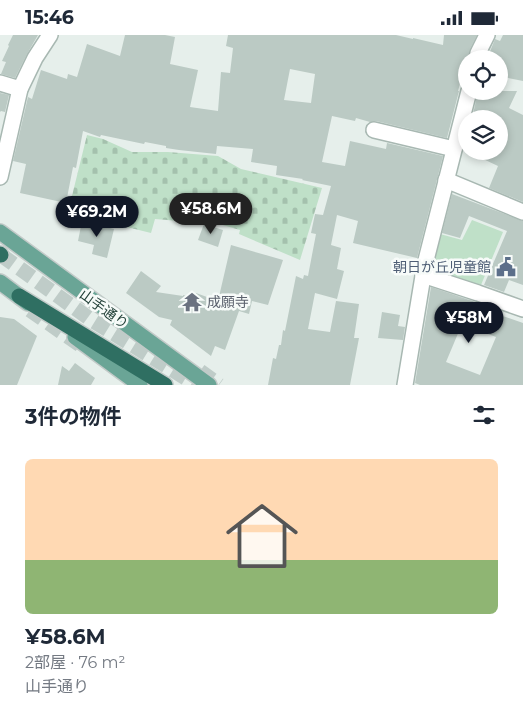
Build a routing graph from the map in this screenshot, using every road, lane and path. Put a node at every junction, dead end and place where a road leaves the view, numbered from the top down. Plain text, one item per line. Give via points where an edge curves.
1 (50, 35) edge
2 (487, 35) edge
3 (480, 50) edge
4 (0, 83) edge
5 (20, 89) junction
6 (467, 100) edge
7 (374, 131) dead end
8 (454, 149) junction
9 (0, 177) edge
10 (446, 180) junction
11 (523, 212) edge
12 (0, 232) edge
13 (423, 275) junction
14 (0, 282) edge
15 (19, 296) junction
16 (523, 309) edge
17 (140, 385) edge
18 (165, 385) edge
19 (209, 385) tunnel mouth
20 (405, 385) edge

1 - 5 street
2 - 3 street
4 - 5 street
5 - 9 street
6 - 8 street
7 - 8 street
8 - 10 street
10 - 11 street
10 - 13 street
12 - 19 main road, 山手通り
13 - 16 street
13 - 20 street
14 - 15 main road
15 - 17 main road
15 - 18 highway

